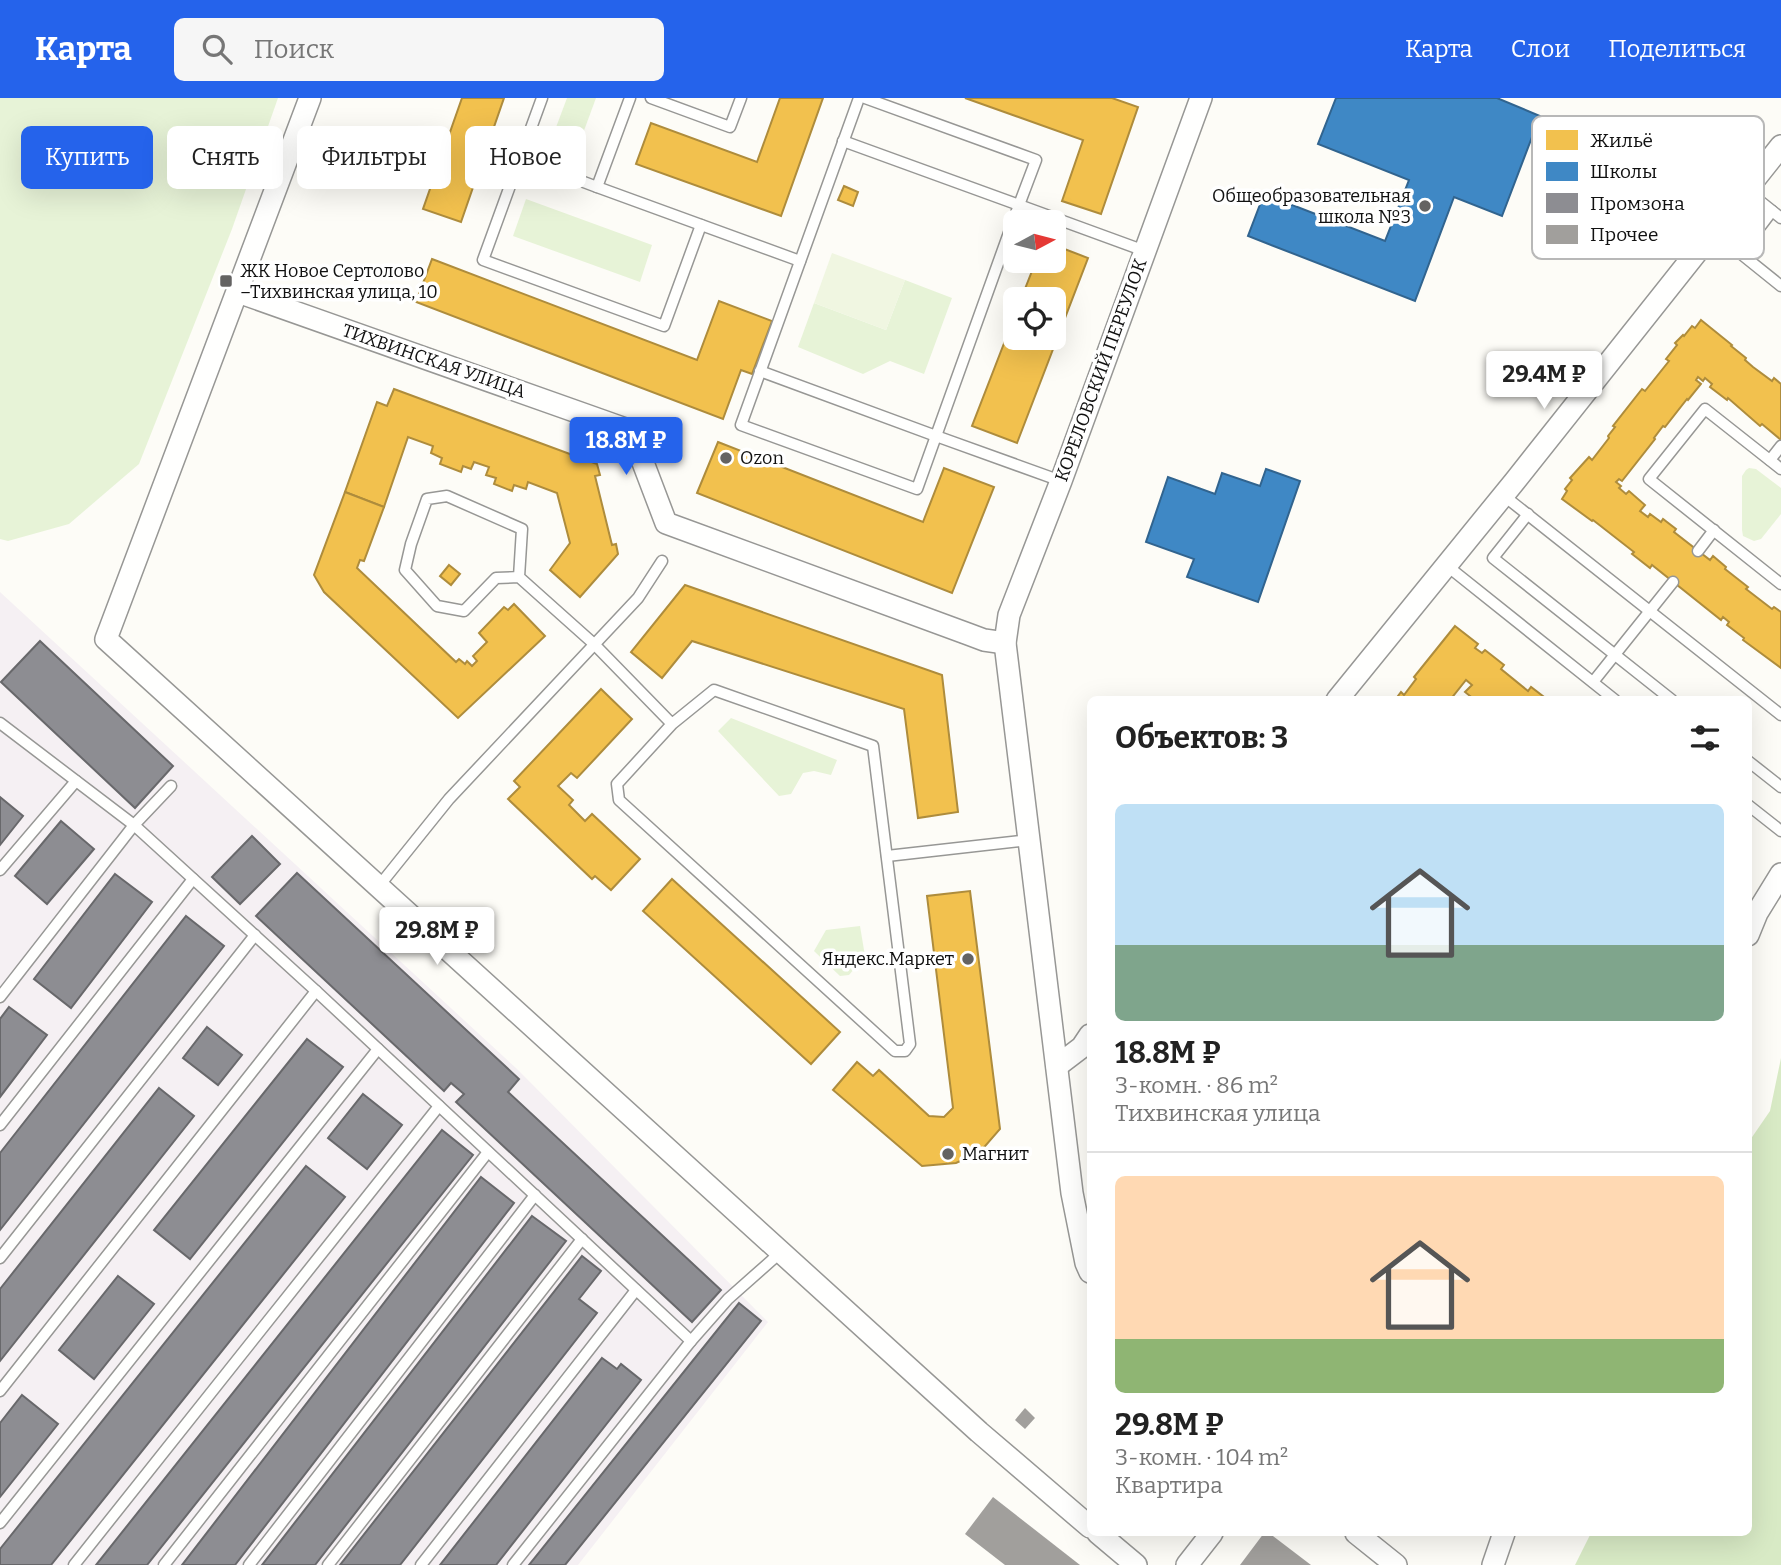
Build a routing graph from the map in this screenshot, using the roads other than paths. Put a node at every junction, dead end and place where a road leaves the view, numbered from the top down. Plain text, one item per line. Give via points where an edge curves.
1 (310, 98) edge
2 (542, 98) edge
3 (630, 98) edge
4 (651, 98) edge
5 (741, 98) edge
6 (859, 98) edge
7 (865, 98) edge
8 (1201, 98) edge
9 (532, 126) edge
10 (843, 141) junction
11 (1781, 146) edge
12 (1764, 167) edge
13 (586, 183) edge
14 (597, 187) junction
15 (509, 189) edge
16 (1019, 205) junction
17 (1777, 215) edge
18 (701, 225) junction
19 (1764, 228) edge
20 (1145, 251) junction
21 (1691, 259) edge
22 (1747, 259) edge
23 (800, 261) junction
24 (1781, 286) edge
25 (238, 292) junction
26 (760, 372) junction
27 (936, 436) junction
28 (1781, 446) edge
29 (1770, 460) junction
30 (1781, 469) edge
31 (1061, 481) junction
32 (1503, 495) junction
33 (1528, 514) junction
34 (1714, 530) junction
35 (1698, 551) dead end
36 (662, 561) dead end
37 (1446, 565) junction
38 (519, 577) junction
39 (1673, 582) dead end
40 (1781, 584) edge
41 (1650, 611) junction
42 (1005, 643) junction
43 (594, 644) junction
44 (1615, 655) junction
45 (1593, 682) junction
46 (1340, 696) edge
47 (1610, 696) edge
48 (1667, 696) edge
49 (1781, 715) edge
50 (0, 723) edge
51 (672, 724) junction
52 (1752, 764) edge
53 (76, 781) junction
54 (171, 786) dead end
55 (1781, 787) edge
56 (1752, 808) edge
57 (134, 825) junction
58 (1781, 831) edge
59 (1029, 840) junction
60 (887, 856) junction
61 (0, 870) edge
62 (1781, 874) edge
63 (193, 879) junction
64 (379, 886) junction
65 (1752, 925) edge
66 (255, 935) junction
67 (316, 991) junction
68 (0, 997) edge
69 (1087, 1040) edge
70 (378, 1049) junction
71 (1057, 1066) junction
72 (439, 1107) junction
73 (0, 1125) edge
74 (488, 1152) junction
75 (535, 1195) junction
76 (582, 1239) junction
77 (781, 1252) junction
78 (0, 1258) edge
79 (1087, 1265) edge
80 (636, 1290) junction
81 (691, 1341) junction
82 (0, 1391) edge
83 (0, 1523) edge
84 (1087, 1524) edge
85 (1102, 1536) edge
86 (1210, 1536) edge
87 (1363, 1536) edge
88 (1503, 1536) edge
89 (74, 1565) edge
90 (164, 1565) edge
91 (249, 1565) edge
92 (328, 1565) edge
93 (421, 1565) edge
94 (513, 1565) edge
95 (1136, 1565) edge
96 (1187, 1565) edge
97 (1396, 1565) edge
98 (1493, 1565) edge

1 - 25 street
2 - 9 lane
3 - 14 lane
4 - 5 lane via 730,127
6 - 10 lane
7 - 16 lane via 1036,160
8 - 20 street, КОРЕЛОВСКИЙ ПЕРЕУЛОК
10 - 16 lane
10 - 23 lane
11 - 12 street
13 - 14 lane
14 - 18 lane
15 - 18 lane via 483,260 664,326
16 - 20 lane
16 - 27 lane
17 - 19 lane
18 - 23 lane
20 - 31 street, КОРЕЛОВСКИЙ ПЕРЕУЛОК
21 - 32 street
22 - 24 lane
23 - 26 lane
25 - 42 street, ТИХВИНСКАЯ УЛИЦА via 631,431 666,523 976,637
25 - 64 street via 106,639
26 - 27 lane
26 - 27 lane via 741,425 916,489
27 - 31 lane
28 - 29 lane
29 - 30 lane
29 - 34 lane via 1705,409 1649,480
31 - 42 street, КОРЕЛОВСКИЙ ПЕРЕУЛОК via 1009,615
32 - 33 lane
32 - 37 street
33 - 41 lane
33 - 44 lane via 1493,558
34 - 35 lane
34 - 40 lane
36 - 43 lane via 638,598
37 - 45 lane
37 - 46 street
38 - 38 lane via 496,578 464,611 438,606 405,570 427,499 447,496 523,529
38 - 43 lane
39 - 41 lane
41 - 44 lane
41 - 49 lane
42 - 59 street, КОРЕЛОВСКИЙ ПЕРЕУЛОК
43 - 51 lane
43 - 64 lane via 449,799
44 - 45 lane
44 - 48 lane
45 - 47 lane
50 - 53 lane
51 - 60 lane via 714,690 873,746
51 - 60 lane via 617,784 619,800 895,1051 905,1051 910,1044
52 - 55 lane
53 - 57 lane
53 - 61 lane
54 - 57 lane
56 - 58 lane
57 - 63 lane
57 - 68 lane
59 - 60 lane
59 - 71 street, КОРЕЛОВСКИЙ ПЕРЕУЛОК
62 - 65 street
63 - 66 lane
63 - 73 lane
64 - 77 street
66 - 67 lane
66 - 78 lane
67 - 70 lane
67 - 82 lane
69 - 71 street
70 - 72 lane
70 - 83 lane
71 - 79 street, КОРЕЛОВСКИЙ ПЕРЕУЛОК via 1072,1193
72 - 74 lane
72 - 89 lane
74 - 75 lane
74 - 90 lane
75 - 76 lane
75 - 91 lane
76 - 80 lane
76 - 92 lane
77 - 81 lane via 728,1299
77 - 84 street
80 - 81 lane
80 - 93 lane
81 - 94 lane
85 - 95 street
86 - 96 street
87 - 97 street
88 - 98 street

